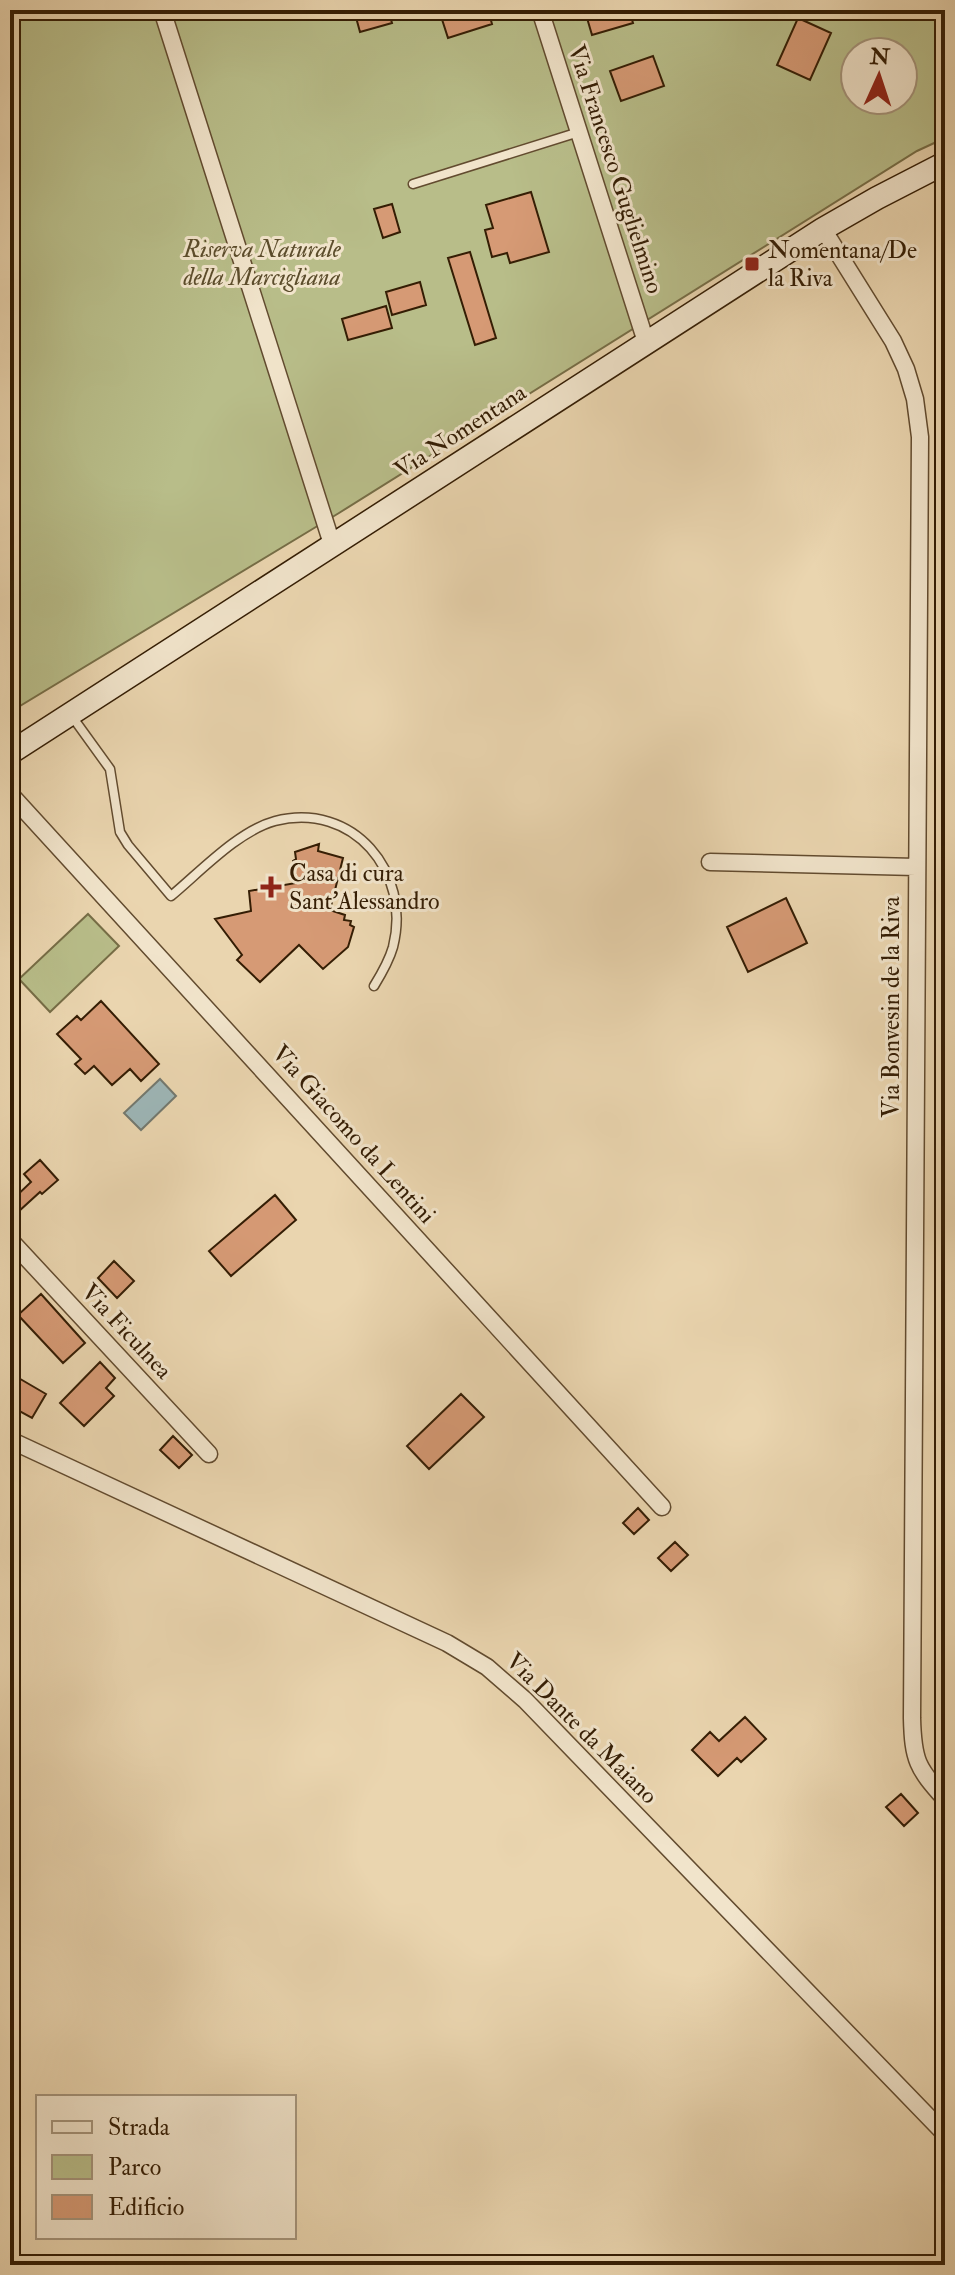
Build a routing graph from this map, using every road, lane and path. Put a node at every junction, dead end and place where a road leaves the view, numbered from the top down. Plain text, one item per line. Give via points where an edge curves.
1 (162, 10) edge
2 (540, 10) edge
3 (579, 132) junction
4 (945, 163) edge
5 (413, 184) dead end
6 (823, 229) junction
7 (646, 342) junction
8 (332, 544) junction
9 (70, 714) junction
10 (10, 753) edge
11 (10, 794) edge
12 (710, 862) dead end
13 (916, 867) junction
14 (374, 986) dead end
15 (10, 1240) edge
16 (10, 1440) edge
17 (209, 1454) dead end
18 (662, 1507) dead end
19 (945, 1799) edge
20 (945, 2134) edge

1 - 8 street
2 - 3 street, Via Francesco Guglielmino
3 - 5 lane
3 - 7 street, Via Francesco Guglielmino
4 - 6 main road, Via Nomentana
6 - 7 main road, Via Nomentana
6 - 13 street, Via Bonvesin de la Riva via 893,341 915,399 920,437
7 - 8 main road, Via Nomentana
8 - 9 main road, Via Nomentana
9 - 10 main road, Via Nomentana
9 - 14 lane via 110,769 120,832 171,896 232,844 274,821 336,822 368,843 387,875 396,919 393,947
11 - 18 street, Via Giacomo da Lentini
12 - 13 street
13 - 19 street, Via Bonvesin de la Riva via 912,1738 920,1768
15 - 17 street, Via Ficulnea
16 - 20 street, Via Dante da Maiano via 447,1643 487,1667 525,1700

